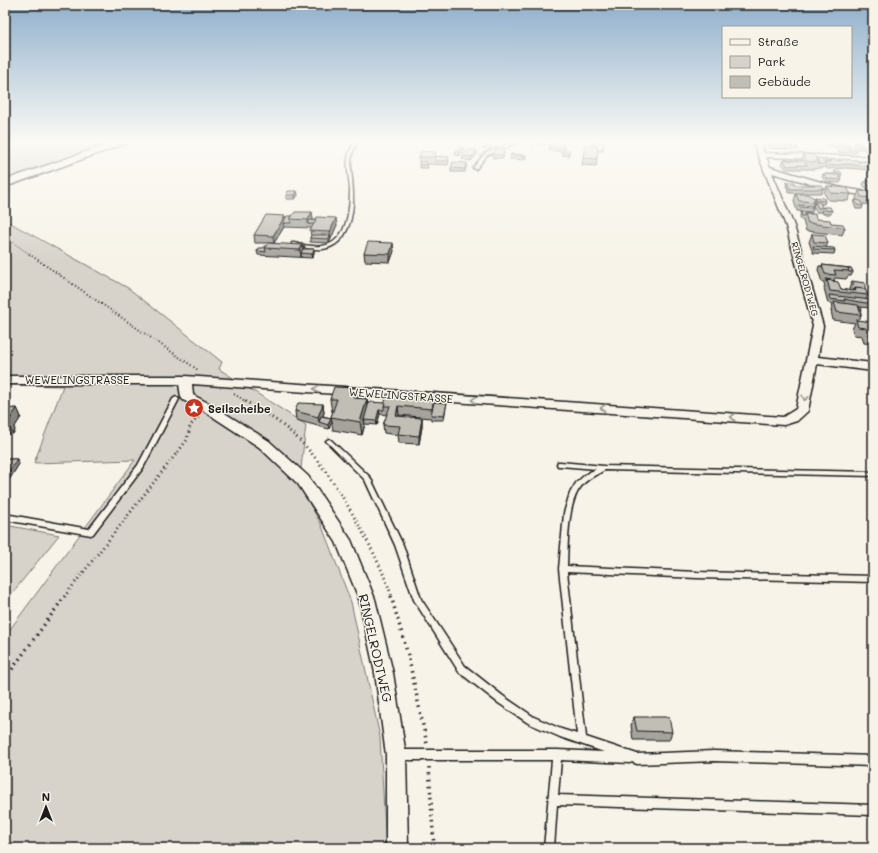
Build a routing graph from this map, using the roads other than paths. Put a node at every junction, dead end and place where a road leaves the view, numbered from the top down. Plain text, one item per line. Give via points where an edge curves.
1 (351, 182) edge
2 (772, 182) edge
3 (812, 182) edge
4 (873, 195) edge
5 (294, 244) edge
6 (813, 360) junction
7 (873, 367) edge
8 (5, 380) edge
9 (185, 380) junction
10 (176, 399) dead end
11 (772, 420) joint
12 (329, 441) dead end
13 (560, 464) dead end
14 (604, 468) junction
15 (873, 474) edge
16 (5, 517) edge
17 (563, 569) junction
18 (873, 579) edge
19 (582, 739) junction
20 (396, 755) junction
21 (557, 755) junction
22 (637, 759) junction
23 (873, 762) edge
24 (553, 800) junction
25 (873, 810) edge
26 (397, 848) edge
27 (549, 848) edge

1 - 5 lane via 349,217 345,232 338,241 324,247
2 - 6 street, RINGELRODTWEG via 790,226 818,326
3 - 4 street
6 - 7 street
6 -> 11 street, RINGELRODTWEG via 802,411 784,421
8 - 9 street, WEWELINGSTRASSE
11 -> 9 street, WEWELINGSTRASSE
9 - 20 street, RINGELRODTWEG via 187,397 264,444 303,480 343,540 367,599 384,673
10 - 16 lane via 141,466 91,532
12 - 19 lane via 368,479 399,545 418,600 462,668 531,720 560,733
13 - 14 lane
14 - 15 lane
14 - 17 lane via 588,476 573,493 567,513
17 - 18 lane
17 - 19 lane
19 - 22 lane
20 - 21 lane
20 - 26 street, RINGELRODTWEG
21 - 22 lane
21 - 24 lane
22 - 23 lane via 714,756
24 - 25 lane
24 - 27 lane

